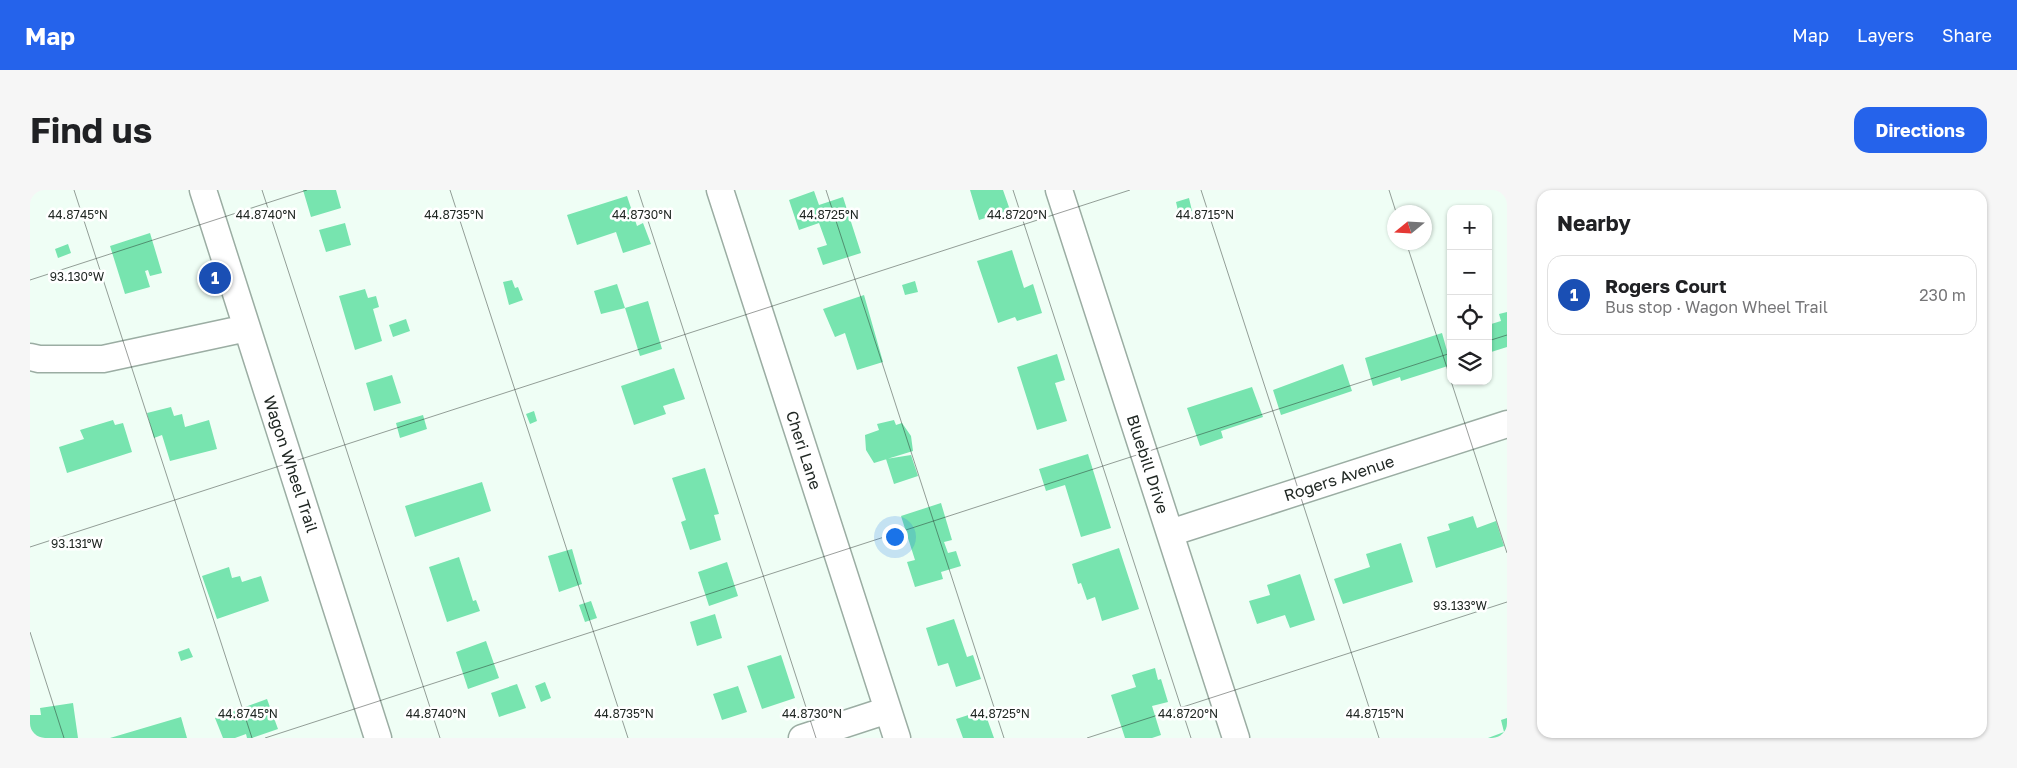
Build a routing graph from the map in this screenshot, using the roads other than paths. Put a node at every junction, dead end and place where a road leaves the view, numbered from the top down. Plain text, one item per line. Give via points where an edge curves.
1 (203, 190) edge
2 (720, 190) edge
3 (1059, 190) edge
4 (247, 328) junction
5 (30, 357) edge
6 (1507, 424) edge
7 (1170, 533) junction
8 (888, 710) junction
9 (378, 738) edge
10 (802, 738) edge
11 (897, 738) edge
12 (1236, 738) edge

1 - 4 street, Wagon Wheel Trail
2 - 8 street, Cheri Lane
3 - 7 street, Bluebill Drive
4 - 5 street via 103,359
4 - 9 street, Wagon Wheel Trail
6 - 7 street, Rogers Avenue
7 - 12 street, Bluebill Drive
8 - 10 street
8 - 11 street, Cheri Lane

